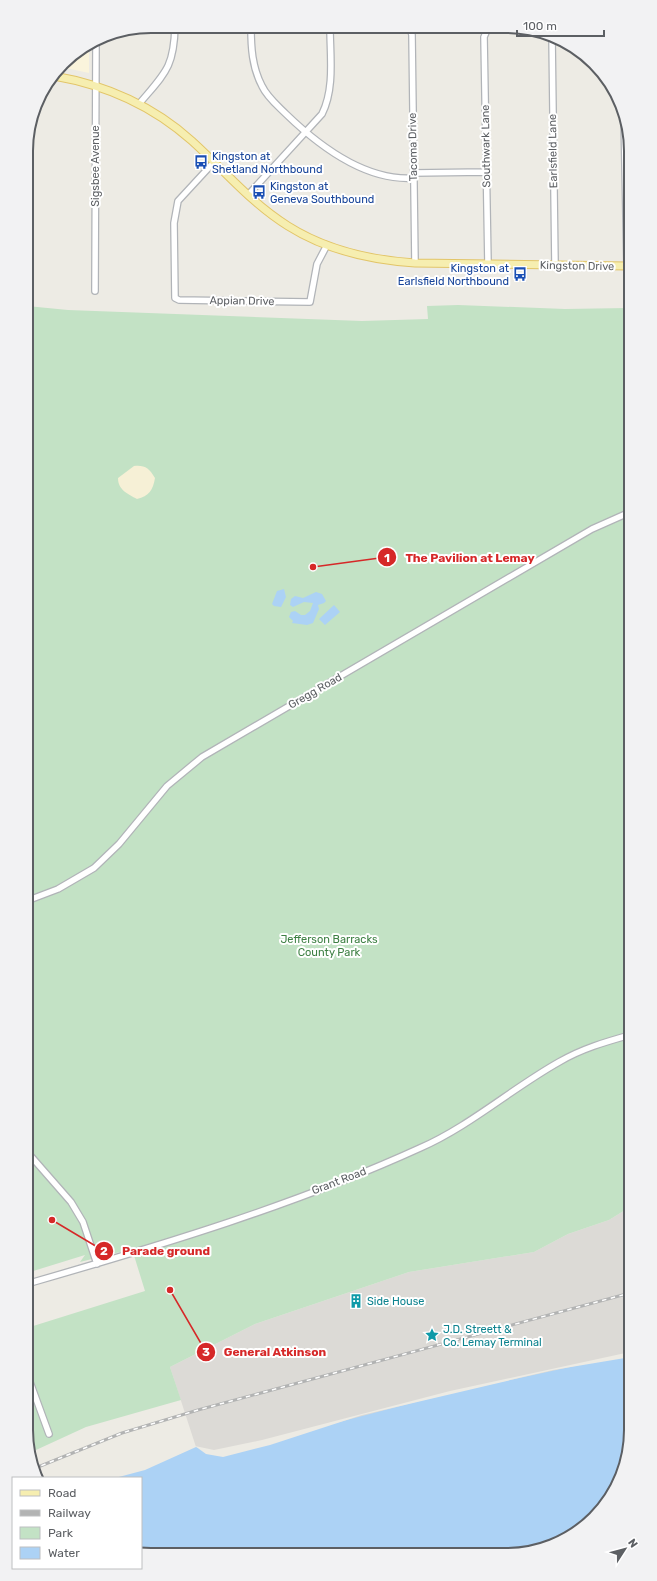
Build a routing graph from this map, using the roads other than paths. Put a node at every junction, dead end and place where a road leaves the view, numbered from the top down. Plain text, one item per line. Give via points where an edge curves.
1 (174, 33) edge
2 (251, 33) edge
3 (330, 33) edge
4 (412, 33) edge
5 (486, 33) edge
6 (552, 42) edge
7 (96, 47) edge
8 (59, 77) edge
9 (95, 86) junction
10 (139, 104) junction
11 (306, 133) junction
12 (214, 162) junction
13 (486, 172) junction
14 (413, 176) junction
15 (248, 194) junction
16 (327, 245) junction
17 (415, 263) junction
18 (488, 264) junction
19 (555, 265) junction
20 (624, 266) edge
21 (94, 292) dead end
22 (624, 515) edge
23 (33, 898) edge
24 (624, 1037) edge
25 (33, 1159) edge
26 (97, 1264) junction
27 (33, 1282) edge
28 (33, 1390) edge
29 (49, 1434) dead end

1 - 10 street via 170,66
2 - 11 street via 253,60 262,86 272,100
3 - 11 street via 330,92 322,114
4 - 14 street, Tacoma Drive
5 - 13 street, Southwark Lane
6 - 19 street, Earlsfield Lane
7 - 9 street, Sigsbee Avenue
8 - 9 main road, Kingston Drive
9 - 10 main road, Kingston Drive
9 - 21 street, Sigsbee Avenue
10 - 12 main road, Kingston Drive via 172,125
11 - 14 street via 344,160 377,172 405,178
11 - 15 street
12 - 15 main road, Kingston Drive
12 - 16 street, Appian Drive via 178,201 175,210 175,298 310,302 317,264
13 - 14 street
13 - 18 street, Southwark Lane
14 - 17 street, Tacoma Drive
15 - 16 main road, Kingston Drive via 288,226
16 - 17 main road, Kingston Drive via 366,257
17 - 18 main road, Kingston Drive
18 - 19 main road, Kingston Drive
19 - 20 main road, Kingston Drive
22 - 23 street, Gregg Road via 592,529 202,757 167,786 119,844 94,868 58,889
24 - 26 street, Grant Road via 558,1062 451,1133 404,1155 264,1210
25 - 26 street via 75,1207 83,1222
26 - 27 street, Grant Road
28 - 29 street

